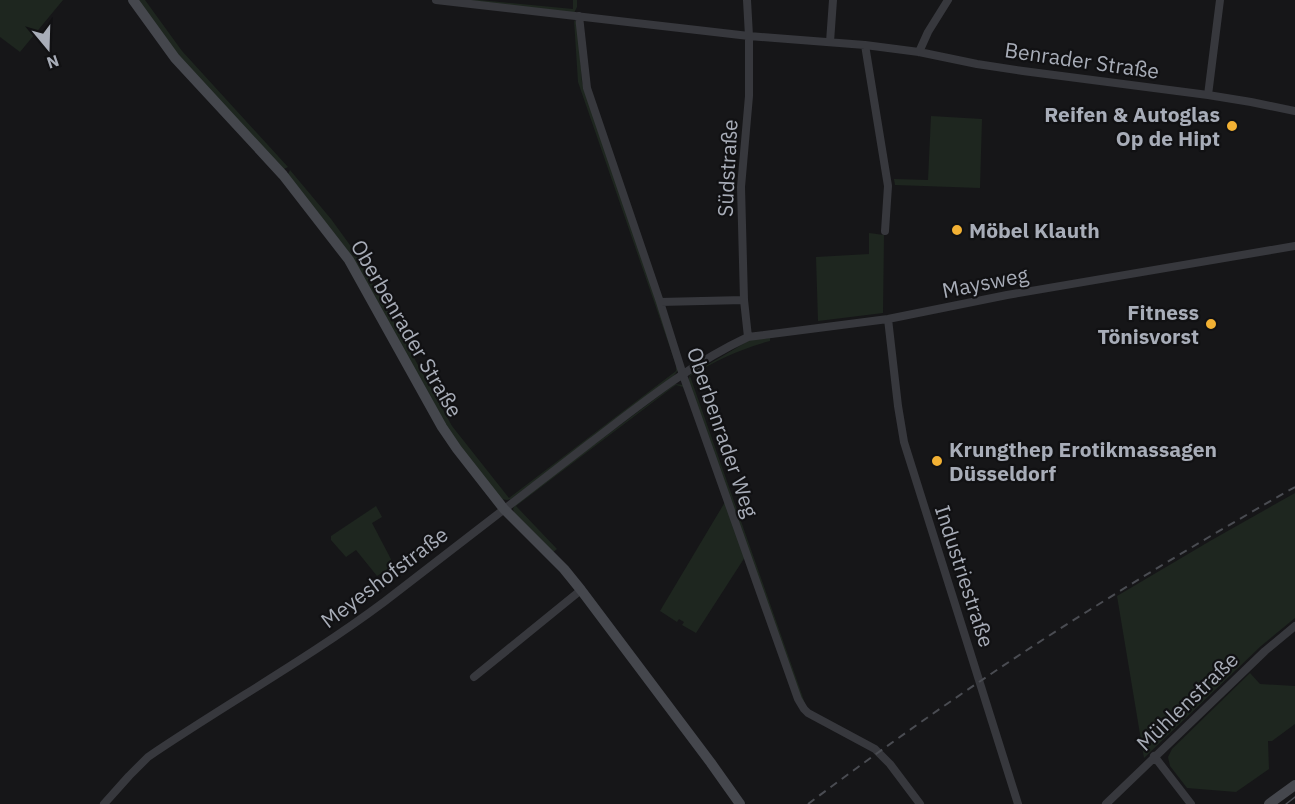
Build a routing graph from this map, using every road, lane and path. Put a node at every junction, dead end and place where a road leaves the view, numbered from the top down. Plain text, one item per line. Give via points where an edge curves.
1 (133, 0) edge
2 (436, 0) edge
3 (747, 0) edge
4 (833, 0) edge
5 (948, 0) edge
6 (1220, 0) edge
7 (579, 16) junction
8 (749, 36) junction
9 (830, 42) junction
10 (865, 45) junction
11 (919, 51) junction
12 (1208, 95) junction
13 (1295, 111) edge
14 (885, 231) dead end
15 (1295, 246) edge
16 (744, 300) junction
17 (662, 302) junction
18 (888, 319) junction
19 (748, 337) junction
20 (686, 373) junction
21 (504, 509) junction
22 (581, 590) junction
23 (1295, 626) edge
24 (474, 677) dead end
25 (1154, 756) junction
26 (1295, 784) edge
27 (104, 804) edge
28 (740, 804) edge
29 (920, 804) edge
30 (1018, 804) edge
31 (1106, 804) edge
32 (1191, 804) edge
33 (1269, 804) edge

1 - 21 street, Oberbenrader Straße via 175,58 283,175 349,260 442,427
2 - 7 street, Benrader Straße
3 - 8 street, Südstraße
4 - 9 street
5 - 11 street
6 - 12 street
7 - 8 street, Benrader Straße
7 - 17 street, Oberbenrader Weg via 587,88
8 - 9 street, Benrader Straße
8 - 16 street, Südstraße via 749,96 741,187
9 - 10 street, Benrader Straße
10 - 11 street, Benrader Straße
10 - 14 street via 888,186
11 - 12 street, Benrader Straße via 977,64
12 - 13 street, Benrader Straße
15 - 18 street, Maysweg
16 - 17 street
16 - 19 street, Südstraße
17 - 20 street, Oberbenrader Weg
18 - 19 street, Maysweg
18 - 30 street, Industriestraße via 904,442
19 - 20 street, Maysweg
20 - 21 street, Meyeshofstraße
20 - 29 street, Oberbenrader Weg via 798,699 808,713 875,749
21 - 22 street, Oberbenrader Straße
21 - 27 street, Meyeshofstraße via 335,637 148,757
22 - 24 street
22 - 28 street, Oberbenrader Straße
23 - 25 street, Mühlenstraße
25 - 31 street, Mühlenstraße
25 - 32 street
26 - 33 street

